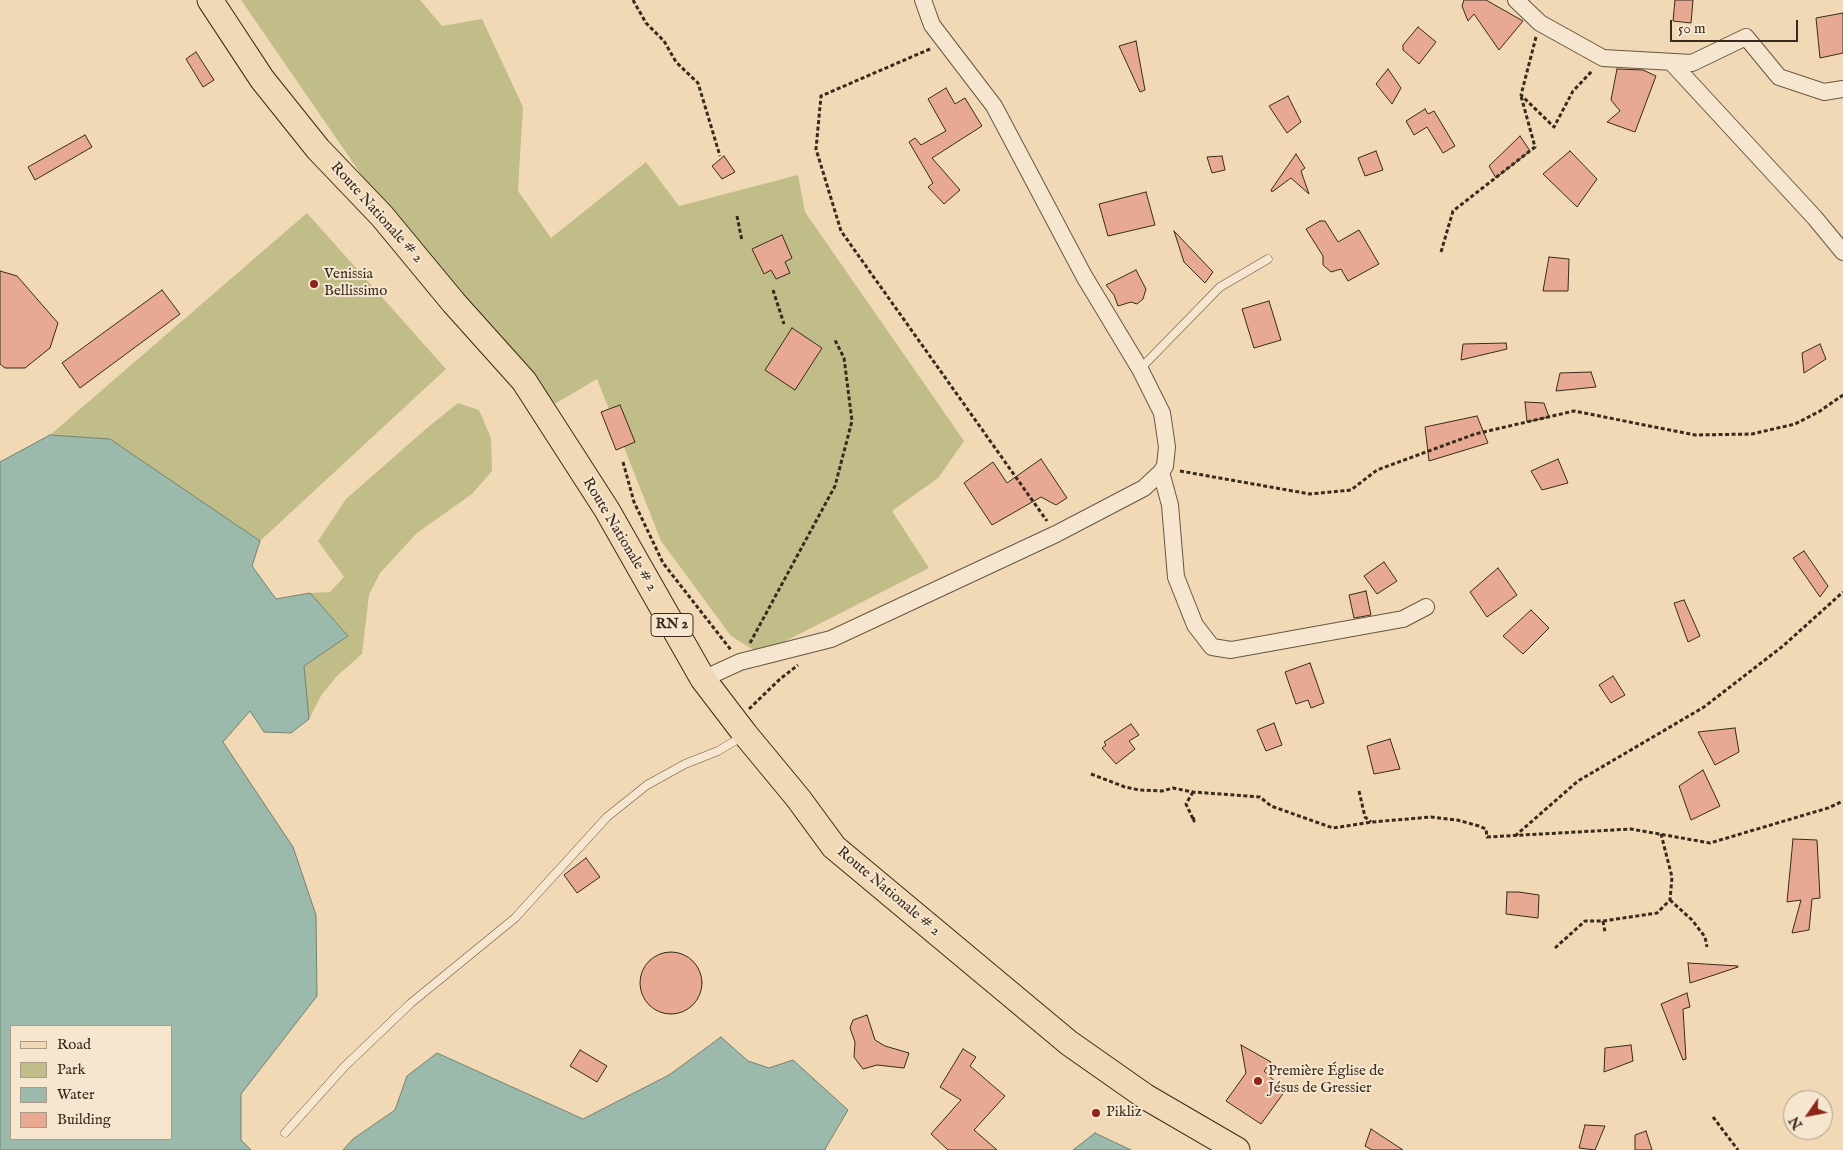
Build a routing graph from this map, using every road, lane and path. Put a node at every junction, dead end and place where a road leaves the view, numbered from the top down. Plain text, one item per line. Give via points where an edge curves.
1 (210, 0) edge
2 (633, 0) edge
3 (923, 0) edge
4 (1516, 0) edge
5 (1540, 22) junction
6 (944, 43) junction
7 (1603, 58) junction
8 (1671, 62) junction
9 (1843, 90) edge
10 (1521, 95) junction
11 (720, 156) dead end
12 (738, 216) dead end
13 (742, 241) dead end
14 (1441, 252) dead end
15 (1843, 252) edge
16 (1268, 258) dead end
17 (774, 290) dead end
18 (784, 324) dead end
19 (834, 338) dead end
20 (1140, 369) junction
21 (1843, 395) edge
22 (623, 462) dead end
23 (1163, 469) junction
24 (1056, 534) junction
25 (1843, 592) edge
26 (1426, 607) dead end
27 (740, 662) junction
28 (802, 662) dead end
29 (703, 679) junction
30 (741, 728) junction
31 (1091, 774) dead end
32 (1359, 791) dead end
33 (1193, 792) junction
34 (1843, 801) edge
35 (1193, 816) dead end
36 (1372, 822) junction
37 (1661, 834) junction
38 (1514, 836) junction
39 (1670, 900) junction
40 (1603, 921) junction
41 (1605, 932) dead end
42 (1707, 947) dead end
43 (1554, 948) dead end
44 (1713, 1117) dead end
45 (285, 1133) dead end
46 (1237, 1150) edge
47 (1738, 1150) edge

1 - 29 main road, Route Nationale # 2 / RN 2 via 262,79 318,149 382,216 524,381 606,510
2 - 11 path via 676,62 698,83
3 - 6 street via 932,25
4 - 5 street
5 - 7 street
5 - 10 path
6 - 20 street via 994,106 1084,276
6 - 24 path via 820,96 816,148 841,231
7 - 8 street
7 - 10 path via 1573,91 1554,127
8 - 9 street via 1692,63 1746,37 1779,77 1824,92
8 - 15 street
10 - 14 path via 1535,147 1454,211
12 - 13 path
16 - 20 lane via 1220,287
17 - 18 path
19 - 27 path via 844,358 852,421 836,486
20 - 23 street via 1162,413 1167,447
21 - 23 path via 1795,424 1752,434 1695,435 1574,411 1475,434 1376,470 1351,490 1310,494
22 - 27 path via 634,502 663,563
23 - 24 street via 1144,488
23 - 26 street via 1170,505 1176,577 1195,624 1212,647 1231,650 1403,619
24 - 27 street via 831,639
25 - 38 path via 1783,646 1704,707 1578,781
27 - 29 street
28 - 30 path via 780,679
29 - 30 main road, Route Nationale # 2 / RN 2
30 - 45 lane via 718,752 685,764 646,785 607,817 515,918 410,1003 344,1067
30 - 46 main road, Route Nationale # 2 / RN 2 via 834,847 1069,1043 1146,1097
31 - 33 path via 1132,789 1162,791 1173,788
32 - 36 path via 1365,817
33 - 35 path via 1186,804 1194,821
33 - 36 path via 1260,798 1271,806 1333,828
34 - 37 path via 1710,843
36 - 38 path via 1432,817 1479,826 1486,829 1487,837
37 - 38 path via 1631,829
37 - 39 path via 1672,877
39 - 40 path via 1658,913
39 - 42 path via 1692,920 1705,937
40 - 41 path
40 - 43 path via 1585,921
44 - 47 path

